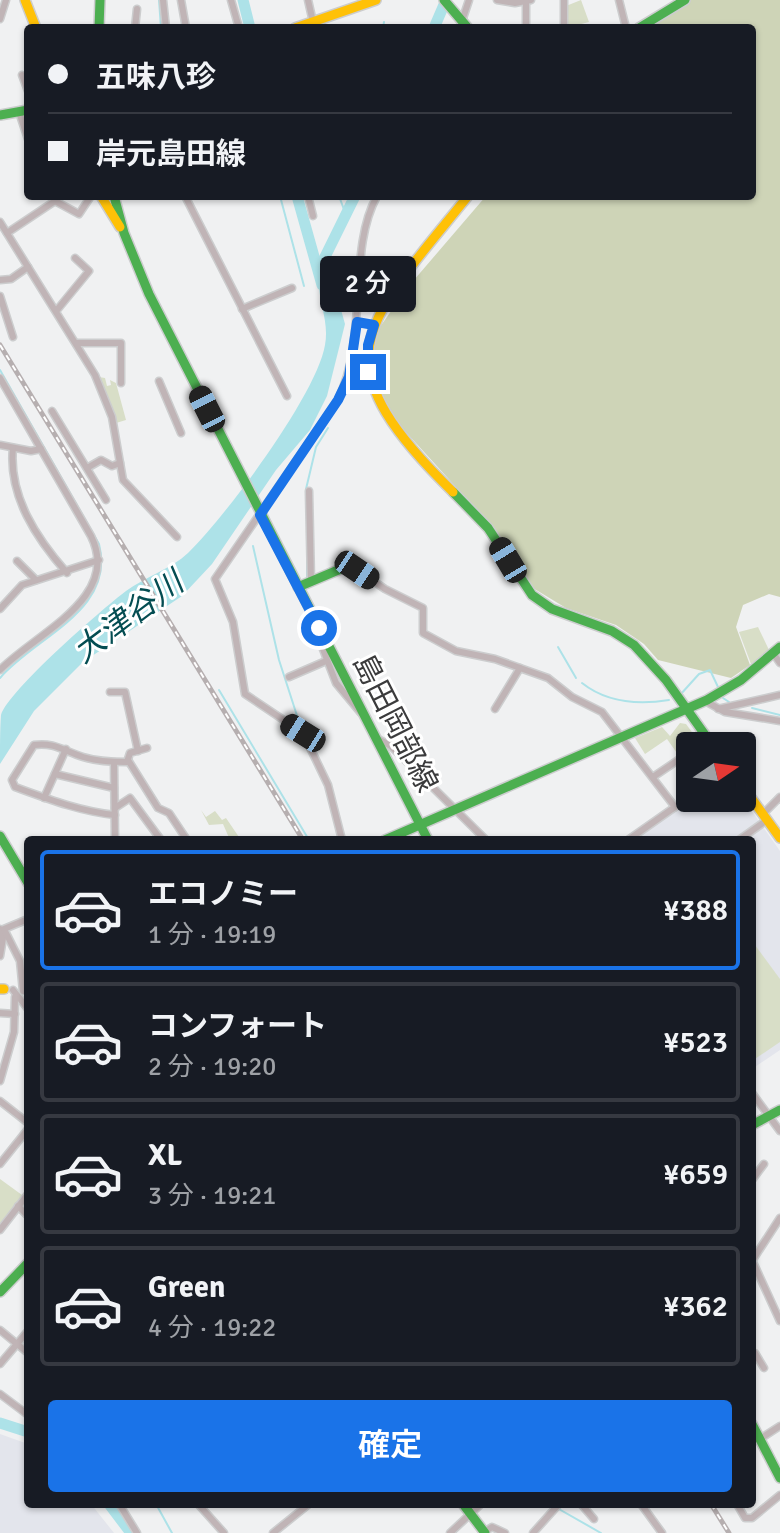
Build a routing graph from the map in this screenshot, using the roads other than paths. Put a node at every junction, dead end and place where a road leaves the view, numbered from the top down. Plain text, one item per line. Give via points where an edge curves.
1 (6, 0) edge
2 (25, 0) edge
3 (100, 0) edge
4 (163, 0) edge
5 (181, 0) edge
6 (231, 0) edge
7 (308, 0) edge
8 (376, 0) edge
9 (444, 0) edge
10 (469, 0) edge
11 (497, 0) edge
12 (564, 0) edge
13 (619, 0) edge
14 (685, 0) edge
15 (528, 1) edge
16 (356, 3) edge
17 (674, 3) edge
18 (137, 9) dead end
19 (0, 19) edge
20 (313, 22) junction
21 (463, 22) edge
22 (34, 24) edge
23 (99, 24) edge
24 (135, 24) edge
25 (166, 24) edge
26 (185, 24) edge
27 (238, 24) edge
28 (307, 24) edge
29 (526, 24) edge
30 (564, 24) edge
31 (625, 24) edge
32 (645, 24) edge
33 (22, 75) dead end
34 (24, 80) edge
35 (24, 111) edge
36 (0, 115) edge
37 (88, 200) edge
38 (103, 200) edge
39 (115, 200) edge
40 (187, 200) edge
41 (309, 200) edge
42 (376, 200) edge
43 (465, 200) edge
44 (313, 216) dead end
45 (0, 222) edge
46 (7, 233) junction
47 (124, 233) junction
48 (75, 258) dead end
49 (28, 267) junction
50 (0, 280) edge
51 (292, 288) dead end
52 (0, 296) edge
53 (242, 309) junction
54 (57, 310) junction
55 (357, 322) junction
56 (374, 325) junction
57 (13, 337) dead end
58 (77, 343) junction
59 (0, 378) edge
60 (159, 381) dead end
61 (121, 383) dead end
62 (287, 396) dead end
63 (52, 411) dead end
64 (181, 433) dead end
65 (0, 445) edge
66 (13, 448) junction
67 (41, 449) junction
68 (120, 463) junction
69 (87, 468) junction
70 (309, 491) dead end
71 (106, 500) dead end
72 (259, 513) junction
73 (177, 537) dead end
74 (99, 560) junction
75 (17, 561) dead end
76 (350, 565) joint
77 (67, 573) junction
78 (36, 580) junction
79 (311, 582) junction
80 (298, 587) junction
81 (0, 609) edge
82 (309, 610) junction
83 (776, 650) edge
84 (326, 661) junction
85 (780, 663) edge
86 (520, 668) junction
87 (0, 670) edge
88 (289, 677) dead end
89 (110, 692) dead end
90 (780, 695) edge
91 (705, 701) junction
92 (495, 709) dead end
93 (718, 709) junction
94 (685, 710) junction
95 (364, 715) junction
96 (780, 721) edge
97 (702, 732) edge
98 (624, 736) junction
99 (375, 737) junction
100 (147, 748) dead end
101 (66, 749) junction
102 (138, 751) junction
103 (128, 760) junction
104 (676, 761) edge
105 (114, 762) junction
106 (55, 774) junction
107 (653, 777) junction
108 (114, 788) junction
109 (780, 797) edge
110 (44, 798) junction
111 (756, 804) edge
112 (675, 807) joint
113 (458, 809) junction
114 (115, 811) junction
115 (765, 817) junction
116 (420, 826) junction
117 (0, 836) edge
118 (115, 836) edge
119 (158, 836) edge
120 (184, 836) edge
121 (341, 836) edge
122 (395, 836) edge
123 (426, 836) edge
124 (482, 836) edge
125 (634, 836) edge
126 (744, 836) edge
127 (780, 838) edge
128 (24, 876) edge
129 (24, 921) edge
130 (0, 929) edge
131 (0, 956) edge
132 (24, 981) edge
133 (8, 991) edge
134 (24, 1005) edge
135 (0, 1013) edge
136 (15, 1014) junction
137 (0, 1081) edge
138 (756, 1098) edge
139 (0, 1101) edge
140 (780, 1110) edge
141 (769, 1116) junction
142 (24, 1122) edge
143 (756, 1123) edge
144 (24, 1131) edge
145 (780, 1131) edge
146 (0, 1164) edge
147 (764, 1164) dead end
148 (756, 1175) edge
149 (24, 1199) edge
150 (18, 1206) junction
151 (24, 1212) edge
152 (780, 1218) edge
153 (0, 1230) edge
154 (756, 1254) edge
155 (24, 1267) edge
156 (756, 1269) edge
157 (0, 1292) edge
158 (780, 1321) edge
159 (0, 1330) edge
160 (24, 1336) edge
161 (17, 1344) junction
162 (24, 1350) edge
163 (756, 1359) edge
164 (0, 1364) edge
165 (764, 1368) dead end
166 (0, 1394) edge
167 (24, 1412) edge
168 (780, 1426) edge
169 (756, 1432) edge
170 (760, 1439) junction
171 (780, 1478) edge
172 (780, 1495) edge
173 (122, 1508) edge
174 (202, 1508) edge
175 (304, 1508) edge
176 (477, 1508) edge
177 (555, 1508) edge
178 (584, 1508) edge
179 (644, 1508) edge
180 (739, 1508) edge
181 (594, 1519) dead end
182 (485, 1532) edge
183 (660, 1532) edge
184 (137, 1533) edge
185 (224, 1533) edge
186 (273, 1533) edge
187 (450, 1533) edge
188 (505, 1533) edge
189 (533, 1533) edge

1 - 19 street
2 - 22 street
3 - 23 street
4 - 25 street
5 - 26 street
6 - 27 street
7 - 20 street
8 - 16 street
9 - 21 street
10 - 21 street
11 - 15 street
12 - 30 street
13 - 31 street
14 - 17 street
15 - 29 street
16 - 20 street
17 - 32 street
18 - 24 street
20 - 28 street
33 - 34 street
35 - 36 street
37 - 46 street via 79,214 55,201
38 - 47 street
39 - 47 street, 島田岡部線
40 - 53 street
41 - 44 street
42 - 55 street via 365,229
43 - 56 street
45 - 46 street
46 - 49 street
47 - 72 street, 島田岡部線
48 - 54 street via 89,271
49 - 50 street
49 - 54 street
51 - 53 street
52 - 57 street
53 - 62 street
54 - 58 street
55 - 56 street
55 - 72 street via 349,377 338,400
56 - 94 street via 368,372 377,405 392,426 491,532 530,592 552,608 623,636
58 - 61 street via 121,343
58 - 68 street via 112,417
59 - 67 street
60 - 64 street
63 - 69 street
65 - 66 street
66 - 67 street
66 - 77 street via 12,479 32,527
67 - 74 street via 91,536
68 - 69 street via 112,466 101,460
68 - 73 street via 123,480
69 - 71 street
70 - 79 street
72 - 80 street, 島田岡部線
72 - 121 street via 215,579 233,622 241,687 249,699 303,733 328,785
74 - 77 street
74 - 87 street via 95,583 83,601
75 - 78 street
76 - 79 street
76 - 86 street via 423,608 423,633
77 - 78 street
78 - 81 street via 22,585
79 - 80 street
80 - 82 street, 島田岡部線
82 - 84 street
82 - 95 street, 島田岡部線
83 - 85 street
83 - 91 street
84 - 88 street
84 - 95 street via 344,694
86 - 92 street
86 - 98 street via 548,678 602,712
89 - 102 street via 125,692
90 - 93 street
91 - 93 street
91 - 94 street
93 - 96 street
94 - 97 street
94 - 98 street
95 - 99 street, 島田岡部線
98 - 107 street
98 - 113 street
99 - 113 street
99 - 116 street, 島田岡部線
100 - 102 street
101 - 105 street
101 - 106 street
101 - 110 street via 34,745 12,780 15,787
102 - 103 street
103 - 105 street
103 - 120 street via 158,808 169,813
104 - 107 street
105 - 108 street
106 - 108 street
106 - 110 street
107 - 112 street
108 - 114 street
109 - 115 street
110 - 114 street via 78,809
111 - 115 street
112 - 125 street
113 - 116 street
113 - 124 street
114 - 118 street
114 - 119 street via 130,798
115 - 126 street
115 - 127 street
116 - 122 street
116 - 123 street, 島田岡部線
117 - 128 street
129 - 132 street via 4,929
130 - 131 street
133 - 134 street
133 - 136 street
135 - 136 street
136 - 137 street
138 - 141 street
139 - 142 street
140 - 141 street
141 - 143 street
141 - 145 street
144 - 146 street
147 - 148 street
149 - 150 street
150 - 151 street
150 - 153 street
152 - 154 street
155 - 157 street
156 - 158 street
159 - 161 street
160 - 161 street
161 - 162 street
161 - 164 street
163 - 165 street
166 - 167 street
168 - 170 street
169 - 170 street
170 - 171 street
172 - 180 street via 752,1518 745,1518
173 - 184 street
174 - 185 street
175 - 186 street
176 - 182 street
176 - 187 street
177 - 189 street
178 - 181 street
179 - 183 street
182 - 188 street via 492,1527

